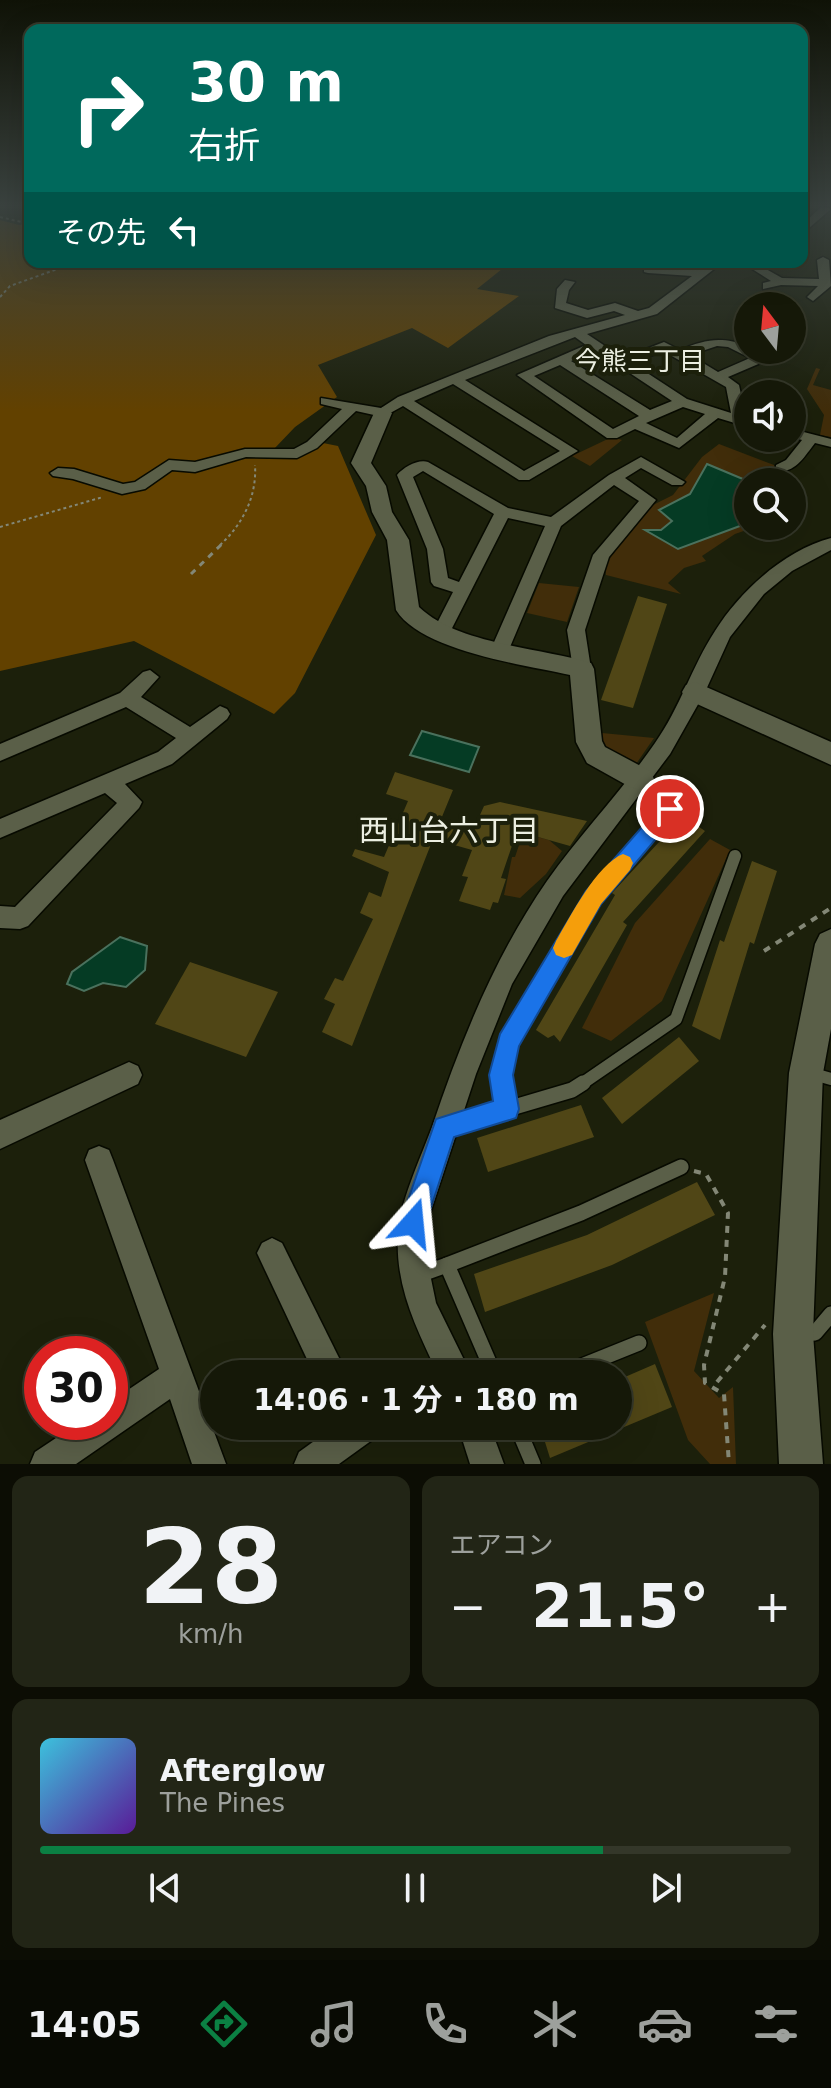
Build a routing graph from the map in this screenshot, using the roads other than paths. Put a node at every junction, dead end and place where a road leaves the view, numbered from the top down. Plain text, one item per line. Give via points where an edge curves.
1 (702, 274) edge
2 (768, 274) edge
3 (824, 274) edge
4 (780, 281) junction
5 (569, 282) dead end
6 (825, 283) junction
7 (767, 286) dead end
8 (813, 297) dead end
9 (637, 315) junction
10 (577, 333) junction
11 (596, 345) junction
12 (680, 355) junction
13 (561, 360) junction
14 (624, 362) junction
15 (717, 377) junction
16 (454, 379) junction
17 (734, 391) edge
18 (403, 400) junction
19 (326, 401) dead end
20 (682, 402) junction
21 (351, 408) junction
22 (383, 413) junction
23 (714, 414) junction
24 (649, 416) junction
25 (734, 419) edge
26 (633, 423) junction
27 (806, 437) edge
28 (811, 438) junction
29 (831, 443) edge
30 (781, 468) dead end
31 (58, 473) dead end
32 (614, 478) junction
33 (677, 482) dead end
34 (503, 512) junction
35 (554, 523) junction
36 (831, 543) edge
37 (464, 589) junction
38 (441, 633) junction
39 (500, 649) junction
40 (582, 669) junction
41 (150, 677) dead end
42 (695, 692) junction
43 (127, 698) junction
44 (220, 714) dead end
45 (190, 737) junction
46 (0, 753) edge
47 (831, 754) edge
48 (640, 779) junction
49 (107, 782) junction
50 (670, 809) dead end
51 (0, 829) edge
52 (735, 856) dead end
53 (0, 917) edge
54 (831, 944) edge
55 (129, 1075) dead end
56 (819, 1076) edge
57 (507, 1109) junction
58 (444, 1127) junction
59 (0, 1135) edge
60 (99, 1160) dead end
61 (686, 1168) road end
62 (272, 1253) dead end
63 (447, 1265) junction
64 (415, 1276) junction
65 (831, 1314) edge
66 (780, 1329) junction
67 (639, 1343) dead end
68 (324, 1360) edge
69 (447, 1360) edge
70 (488, 1360) edge
71 (597, 1360) edge
72 (176, 1376) junction
73 (128, 1409) edge
74 (83, 1440) edge
75 (342, 1440) edge
76 (479, 1440) edge
77 (523, 1440) edge
78 (47, 1464) edge
79 (209, 1464) edge
80 (311, 1464) edge
81 (487, 1464) edge
82 (533, 1464) edge
83 (801, 1464) edge

1 - 9 street via 667,303
2 - 4 street
3 - 6 street
4 - 6 street
4 - 7 street
5 - 9 street via 559,305 587,314 615,307
6 - 8 street
9 - 10 street
10 - 11 street
10 - 16 street
11 - 13 street
11 - 14 street
12 - 14 street via 664,346
12 - 15 street
12 - 15 street via 725,340 758,359
13 - 24 street
13 - 26 street via 524,375 612,435
14 - 20 street
15 - 17 street
16 - 18 street
16 - 18 street via 571,451 524,477
18 - 22 street
19 - 21 street
20 - 23 street
20 - 24 street
21 - 22 street
21 - 31 street via 297,454 245,453 195,467 169,465 140,486 122,489
22 - 38 street via 361,463 398,540 408,610
23 - 25 street
23 - 26 street via 679,444
24 - 26 street
27 - 28 street
28 - 29 street
28 - 30 street
32 - 33 street via 641,462
32 - 35 street
32 - 40 street via 648,500 601,555 576,630
34 - 35 street
34 - 37 street
34 - 37 street via 416,460 405,475 435,549 440,582
35 - 39 street
36 - 42 street via 786,567 758,590 722,634
37 - 38 street
38 - 39 street
39 - 40 street
40 - 48 street via 589,742 596,755
41 - 43 street
42 - 47 street
42 - 48 street
43 - 45 street
43 - 46 street
44 - 45 street
45 - 49 street via 165,758
48 - 58 street via 555,889 503,977
49 - 51 street
49 - 53 street via 131,802 20,918
50 - 57 lane via 594,898 508,1042 501,1075
52 - 57 lane via 676,1019 572,1090
54 - 56 street
55 - 59 street
56 - 66 street
57 - 58 lane
58 - 64 street via 413,1223
60 - 72 street
61 - 63 lane
62 - 68 street
63 - 64 lane
63 - 70 lane
64 - 69 street via 421,1306
65 - 66 lane via 815,1333
66 - 83 street
67 - 71 lane
72 - 73 street
72 - 79 street
74 - 78 street
75 - 80 street
76 - 81 street
77 - 82 lane

